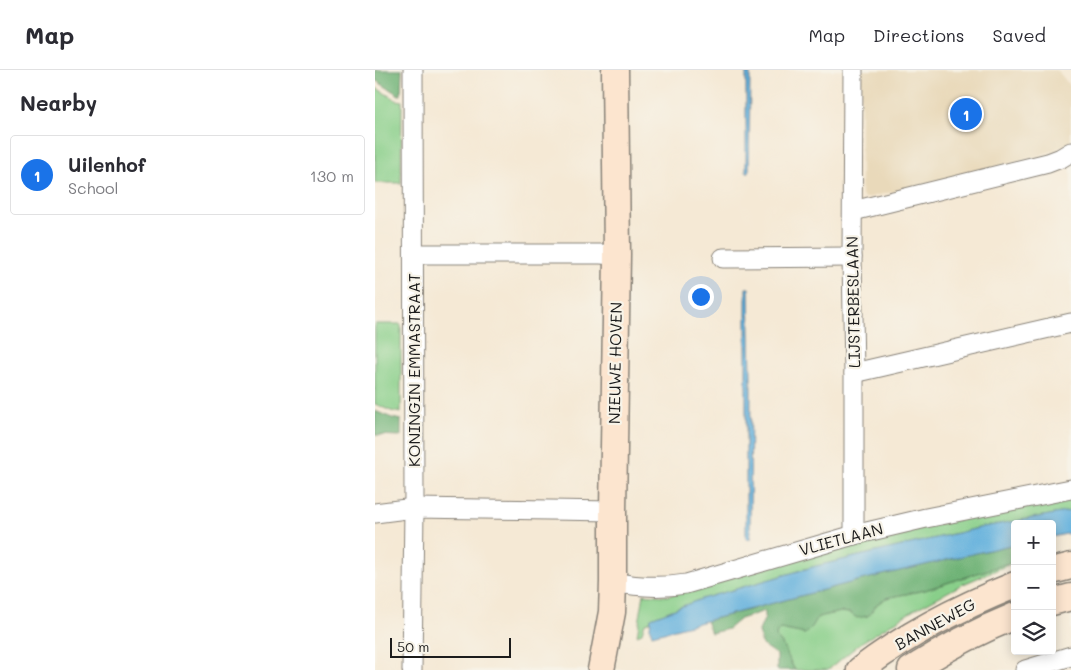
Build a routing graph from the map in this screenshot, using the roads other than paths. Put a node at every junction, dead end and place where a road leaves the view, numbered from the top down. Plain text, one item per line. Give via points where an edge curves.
1 (413, 70) edge
2 (615, 70) edge
3 (853, 70) edge
4 (1071, 152) edge
5 (853, 212) junction
6 (414, 254) junction
7 (617, 255) junction
8 (852, 257) junction
9 (723, 258) dead end
10 (1071, 323) edge
11 (854, 373) junction
12 (1071, 489) edge
13 (414, 508) junction
14 (613, 511) junction
15 (375, 513) edge
16 (854, 534) junction
17 (1071, 566) edge
18 (1056, 570) edge
19 (613, 582) junction
20 (1011, 587) edge
21 (1071, 597) edge
22 (1056, 601) edge
23 (1011, 618) edge
24 (1071, 656) edge
25 (599, 665) edge
26 (412, 670) edge
27 (860, 670) edge
28 (911, 670) edge
29 (1025, 670) edge

1 - 6 street, KONINGIN EMMASTRAAT
2 - 7 street, NIEUWE HOVEN
3 - 5 street, LIJSTERBESLAAN
4 - 5 street via 1047,163
5 - 8 street, LIJSTERBESLAAN
6 - 7 street
6 - 13 street, KONINGIN EMMASTRAAT
7 - 14 street, NIEUWE HOVEN
8 - 9 street
8 - 11 street, LIJSTERBESLAAN
10 - 11 street
11 - 16 street, LIJSTERBESLAAN
12 - 16 street, VLIETLAAN
13 - 14 street
13 - 15 street
13 - 26 street, KONINGIN EMMASTRAAT
14 - 19 street, NIEUWE HOVEN
16 - 19 street, VLIETLAAN via 686,584 656,587
17 - 18 street
19 - 25 street, NIEUWE HOVEN via 609,634
20 - 27 street, BANNEWEG via 920,629
21 - 22 street
23 - 28 street, BANNEWEG via 978,631
24 - 29 street

